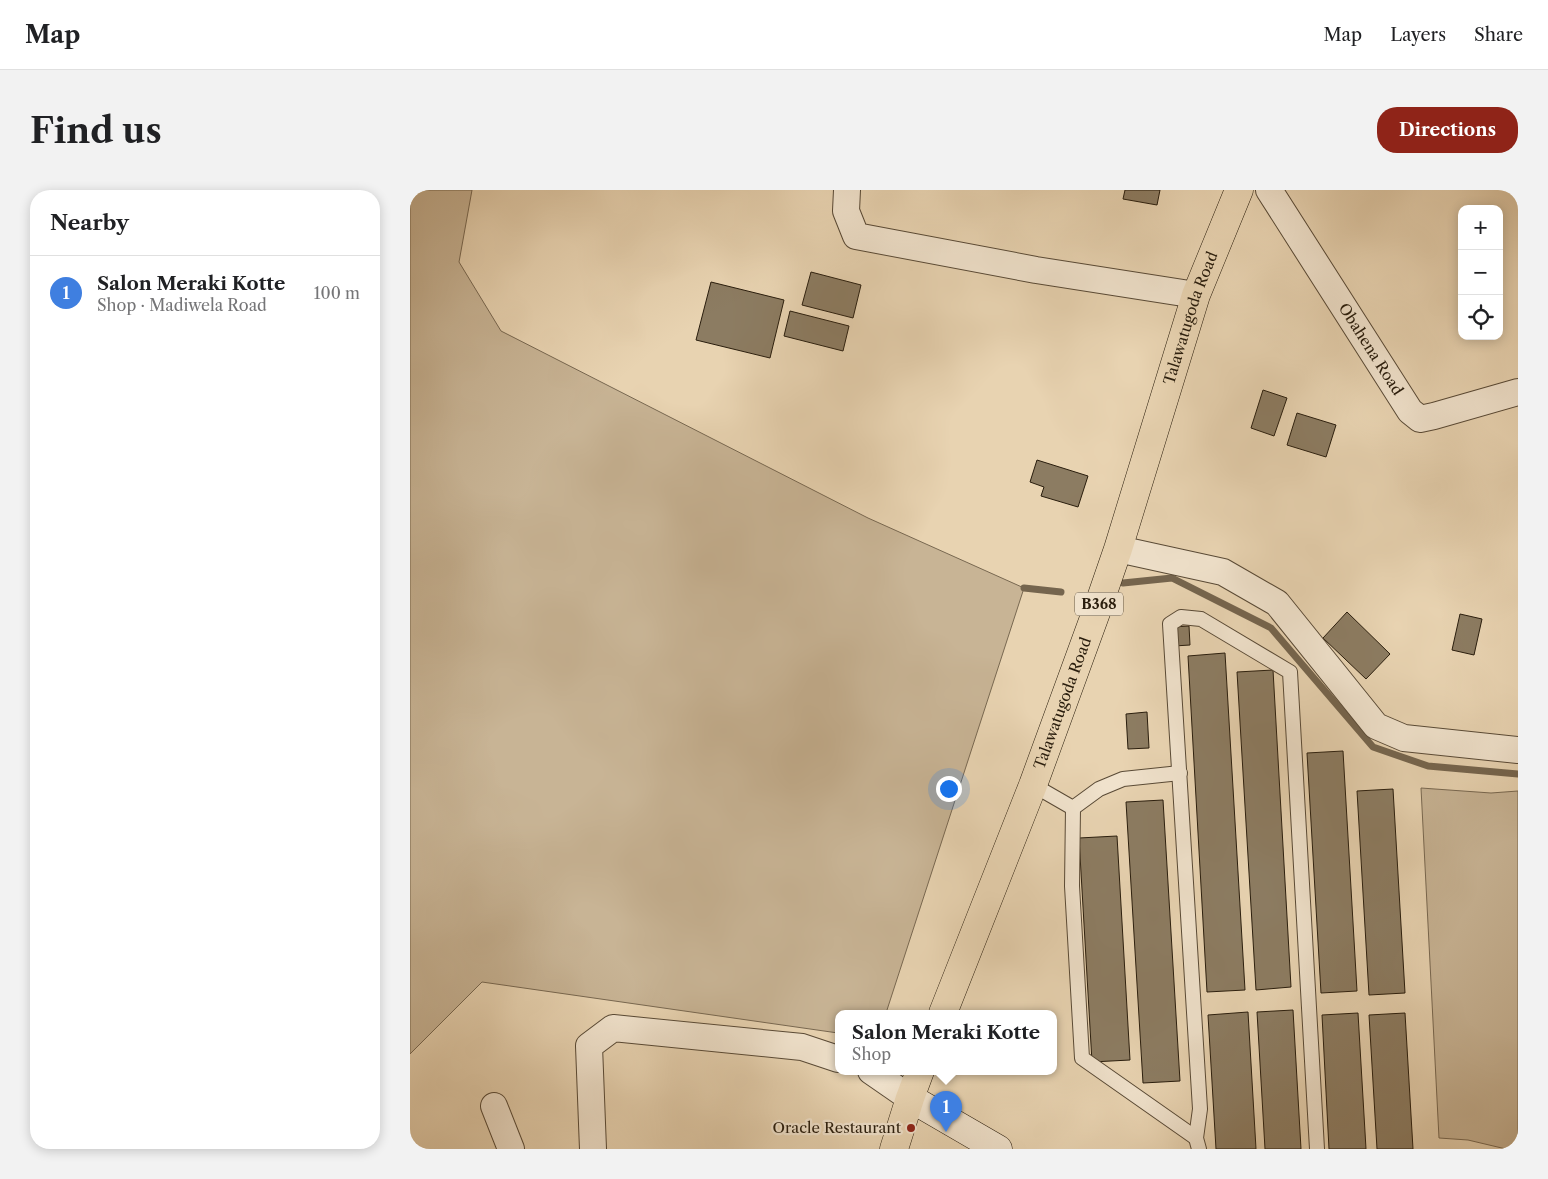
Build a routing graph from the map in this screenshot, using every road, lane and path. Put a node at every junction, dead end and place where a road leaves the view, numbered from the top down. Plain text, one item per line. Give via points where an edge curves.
1 (847, 190) edge
2 (1239, 190) edge
3 (1269, 190) edge
4 (1196, 296) junction
5 (1518, 392) edge
6 (1118, 549) junction
7 (1518, 750) edge
8 (1180, 773) junction
9 (1033, 785) junction
10 (1073, 808) junction
11 (944, 1010) edge
12 (835, 1058) edge
13 (877, 1075) edge
14 (919, 1075) edge
15 (910, 1098) junction
16 (494, 1106) dead end
17 (1198, 1143) edge
18 (511, 1149) edge
19 (593, 1149) edge
20 (894, 1149) edge
21 (998, 1149) edge
22 (1317, 1149) edge

1 - 4 street via 846,211 856,236
2 - 4 main road, Talawatugoda Road / B368
3 - 5 street, Obahena Road via 1410,411 1420,419
4 - 6 main road, Talawatugoda Road / B368
6 - 7 street via 1223,572 1277,603 1376,726 1404,738
6 - 9 main road, Talawatugoda Road / B368
8 - 10 lane via 1123,779 1098,789
8 - 17 lane via 1200,1109
8 - 22 lane via 1170,624 1182,617 1201,619 1290,672
9 - 10 lane
9 - 11 main road, Talawatugoda Road / B368
10 - 17 lane via 1072,886 1082,1058
12 - 19 street via 802,1047 613,1028 589,1046
13 - 15 street
14 - 15 main road
15 - 20 main road
15 - 21 main road
16 - 18 street

